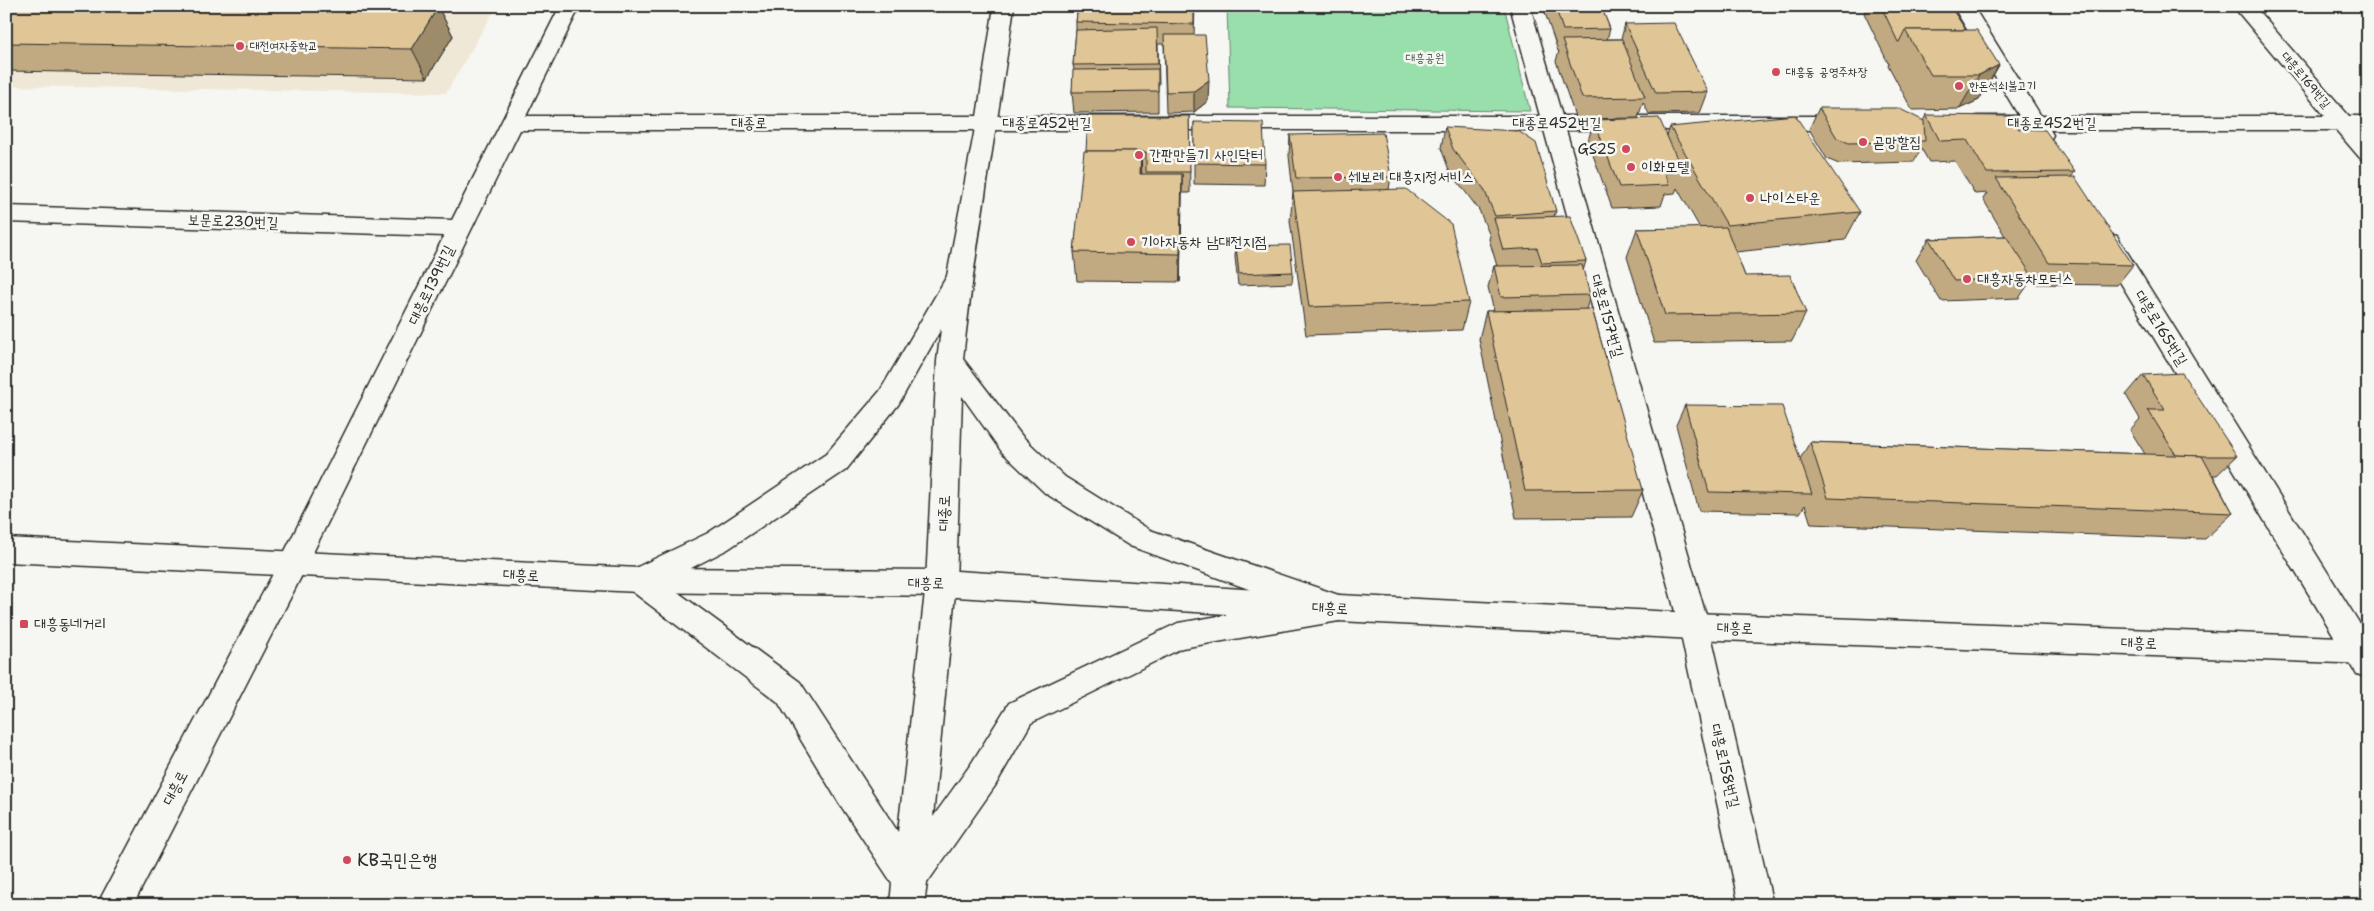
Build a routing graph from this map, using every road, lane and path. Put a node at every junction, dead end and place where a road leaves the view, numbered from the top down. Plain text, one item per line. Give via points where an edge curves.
1 (570, 6) edge
2 (1004, 6) edge
3 (1520, 6) edge
4 (1964, 6) edge
5 (2243, 6) edge
6 (1553, 123) junction
7 (1868, 123) edge
8 (1956, 123) edge
9 (2035, 123) junction
10 (2342, 123) junction
11 (2368, 123) edge
12 (512, 124) junction
13 (987, 124) junction
14 (2368, 154) edge
15 (2056, 157) edge
16 (6, 214) edge
17 (2098, 225) edge
18 (459, 228) junction
19 (960, 272) junction
20 (950, 361) junction
21 (6, 550) edge
22 (293, 564) junction
23 (639, 580) junction
24 (941, 583) junction
25 (1339, 608) junction
26 (1694, 626) junction
27 (2365, 655) edge
28 (908, 891) edge
29 (114, 905) edge
30 (1756, 905) edge

1 - 12 street, 대흥로139번길
2 - 13 street, 대종로
3 - 6 street, 대흥로157번길
4 - 9 street
5 - 10 street, 대흥로169번길
6 - 7 street, 대종로452번길
6 - 13 street, 대종로452번길
6 - 26 street, 대흥로157번길
8 - 9 street, 대종로452번길
9 - 10 street, 대종로452번길
9 - 15 street
10 - 11 street, 대종로452번길
10 - 14 street, 대흥로169번길
12 - 13 street, 대종로
12 - 18 street, 대흥로139번길
13 - 19 street, 대종로
16 - 18 street, 보문로230번길
17 - 27 street, 대흥로165번길
18 - 22 street, 대흥로139번길
19 - 20 street, 대종로
19 - 23 street via 889,398 836,462 718,541
20 - 24 street, 대종로
20 - 25 street via 1012,444 1055,485 1140,538
21 - 22 street, 대흥로
22 - 23 street, 대흥로
22 - 29 street, 대흥로
23 - 24 street, 대흥로
23 - 28 street via 789,692
24 - 25 street, 대흥로
24 - 28 street, 대종로
25 - 26 street, 대흥로
25 - 28 street via 1178,636 1020,713
26 - 27 street, 대흥로
26 - 30 street, 대흥로158번길

